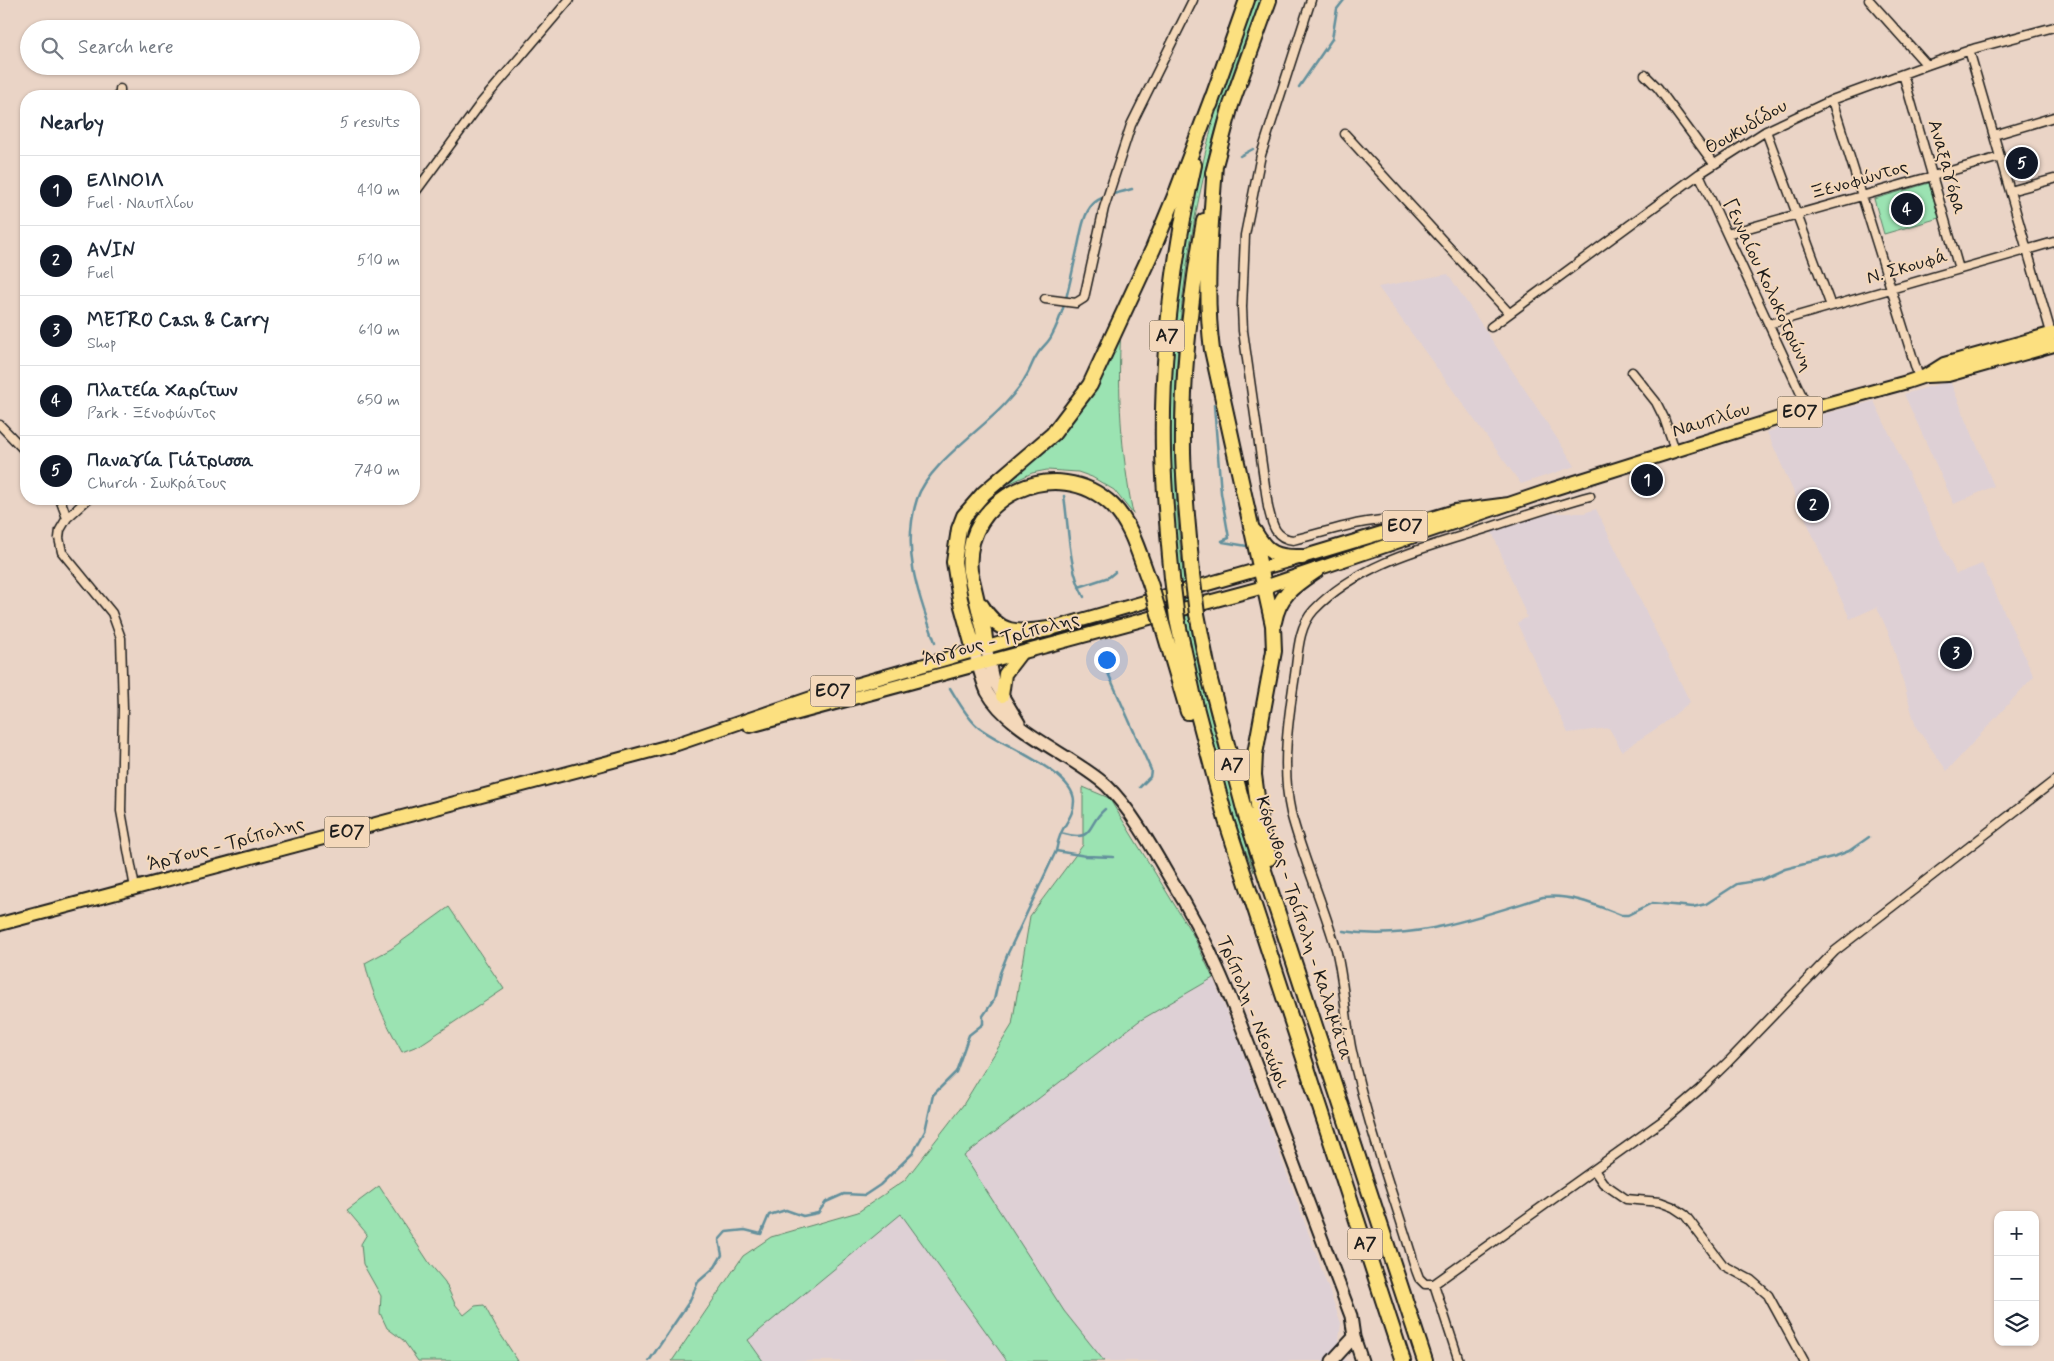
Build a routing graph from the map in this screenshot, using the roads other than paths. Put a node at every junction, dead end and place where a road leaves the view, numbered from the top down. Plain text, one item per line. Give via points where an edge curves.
1 (569, 0) edge
2 (1193, 0) edge
3 (1247, 0) edge
4 (1269, 0) edge
5 (1311, 0) edge
6 (1869, 0) edge
7 (2054, 27) edge
8 (1969, 50) junction
9 (1927, 65) junction
10 (1903, 74) junction
11 (1645, 75) dead end
12 (1212, 98) junction
13 (1832, 100) junction
14 (2054, 117) edge
15 (1766, 131) junction
16 (1345, 134) dead end
17 (1994, 135) junction
18 (2000, 156) junction
19 (1714, 164) junction
20 (1215, 165) junction
21 (1699, 174) junction
22 (1932, 176) junction
23 (2054, 179) edge
24 (420, 186) edge
25 (2010, 191) junction
26 (1862, 196) junction
27 (1797, 214) junction
28 (1727, 234) junction
29 (2054, 242) edge
30 (2027, 250) junction
31 (1959, 269) junction
32 (1891, 289) junction
33 (1045, 299) dead end
34 (1831, 306) junction
35 (1509, 313) junction
36 (1768, 324) junction
37 (1491, 327) dead end
38 (2053, 338) edge
39 (1632, 372) dead end
40 (1922, 377) junction
41 (1808, 409) junction
42 (0, 425) edge
43 (20, 446) edge
44 (1675, 450) junction
45 (1590, 496) dead end
46 (1509, 504) junction
47 (62, 505) edge
48 (81, 505) edge
49 (66, 518) junction
50 (1418, 522) junction
51 (1252, 526) junction
52 (1302, 557) junction
53 (1260, 568) junction
54 (1317, 570) junction
55 (1264, 587) junction
56 (978, 600) junction
57 (1273, 625) junction
58 (1049, 629) junction
59 (980, 649) junction
60 (1021, 653) junction
61 (984, 663) junction
62 (1002, 696) junction
63 (1020, 725) junction
64 (694, 739) junction
65 (1211, 767) junction
66 (2054, 781) edge
67 (135, 888) junction
68 (1279, 914) junction
69 (0, 924) edge
70 (1594, 1170) junction
71 (1434, 1284) junction
72 (1354, 1337) junction
73 (1332, 1361) edge
74 (1362, 1361) edge
75 (1403, 1361) edge
76 (1425, 1361) edge
77 (1459, 1361) edge
78 (1804, 1361) edge

1 - 24 street via 481,103
2 - 33 street via 1131,125 1104,208 1084,298 1076,303
3 - 12 highway, Κόρινθος - Τρίπολη - Καλαμάτα / Α7
4 - 20 highway, Κόρινθος - Τρίπολη - Καλαμάτα / Α7 via 1233,98
5 - 50 street via 1261,155 1245,235 1243,331 1268,507 1276,532 1280,537 1293,540 1376,520
6 - 9 street
7 - 8 street, Θουκυδίδου
8 - 9 street, Θουκυδίδου
8 - 17 street
9 - 10 street, Θουκυδίδου
10 - 13 street, Θουκυδίδου
10 - 22 street, Αναξαγόρα
11 - 19 street
12 - 59 highway via 1153,249 1090,385 1053,434 979,498 964,516 954,562 960,599
12 - 65 highway, Κόρινθος - Τρίπολη - Καλαμάτα / Α7, bridge via 1186,202 1172,284 1167,325 1163,453 1177,619
13 - 15 street, Θουκυδίδου
13 - 26 street
14 - 17 street
15 - 19 street, Θουκυδίδου
15 - 27 street
16 - 35 street
17 - 18 street
18 - 22 street, Ξενοφώντος
18 - 25 street
19 - 21 street, Θουκυδίδου
20 - 51 highway via 1208,317 1212,350
20 - 68 highway, Κόρινθος - Τρίπολη - Καλαμάτα / Α7, bridge via 1192,288 1186,348 1183,453 1192,574 1210,680 1245,813
21 - 28 street, Γενναίου Κολοκοτρώνη
21 - 35 street, Θουκυδίδου
22 - 26 street, Ξενοφώντος
22 - 31 street, Αναξαγόρα
23 - 25 street
25 - 30 street
26 - 27 street, Ξενοφώντος
26 - 32 street
27 - 28 street, Ξενοφώντος
27 - 34 street
28 - 36 street, Γενναίου Κολοκοτρώνη
29 - 30 street, Ν. Σκουφά
30 - 31 street, Ν. Σκουφά
30 - 38 street
31 - 32 street, Ν. Σκουφά
32 - 34 street, Ν. Σκουφά
32 - 40 street
34 - 36 street, Ν. Σκουφά
35 - 37 street, Θουκυδίδου
36 - 41 street, Γενναίου Κολοκοτρώνη
38 - 40 main road, Ναυπλίου / ΕΟ7 via 1948,375
39 - 44 street via 1656,402
40 - 41 main road, Ναυπλίου / ΕΟ7
41 - 44 main road, Ναυπλίου / ΕΟ7
42 - 43 street
44 - 46 main road, Ναυπλίου / ΕΟ7
45 - 71 street via 1409,552 1377,566 1327,599 1313,612 1302,630 1288,723 1287,770 1291,811 1336,950 1351,1047 1368,1112 1419,1278 1425,1284
46 - 50 main road, Ναυπλίου / ΕΟ7 via 1467,508
46 - 54 main road, Ναυπλίου / ΕΟ7
47 - 49 street
48 - 49 street
49 - 67 street via 59,538 62,552 108,606 121,638 121,812
50 - 52 main road, Ναυπλίου / ΕΟ7
51 - 52 highway via 1273,553
51 - 53 highway
52 - 53 main road, Άργους - Τρίπολης / ΕΟ7
53 - 55 highway
53 - 58 main road, Άργους - Τρίπολης / ΕΟ7
54 - 55 main road, Άργους - Τρίπολης / ΕΟ7
54 - 57 highway via 1284,596
55 - 57 highway
55 - 60 main road, Άργους - Τρίπολης / ΕΟ7
56 - 58 highway via 992,621 1008,630
56 - 59 highway
56 - 65 highway, bridge via 969,562 972,542 981,521 998,502 1035,484 1061,481 1086,487 1112,505 1127,528 1150,583 1194,728
57 - 68 highway via 1274,651 1254,754 1254,775
58 - 59 main road, Άργους - Τρίπολης / ΕΟ7
59 - 61 main road
59 - 64 main road, Άργους - Τρίπολης / ΕΟ7 via 823,694
60 - 61 main road, Άργους - Τρίπολης / ΕΟ7
60 - 62 main road via 1005,674
61 - 62 main road, Τρίπολη - Νεοχώρι
61 - 63 main road, Τρίπολη - Νεοχώρι via 982,680 997,706
61 - 64 main road, Άργους - Τρίπολης / ΕΟ7 via 776,721
62 - 63 main road, Τρίπολη - Νεοχώρι
63 - 72 main road, Τρίπολη - Νεοχώρι via 1108,788 1135,823 1195,919 1245,1035 1351,1316
64 - 67 main road, Άργους - Τρίπολης / ΕΟ7
65 - 75 highway, Κόρινθος - Τρίπολη - Καλαμάτα / Α7
66 - 70 street via 1835,951 1700,1089 1665,1119
67 - 69 main road, Άργους - Τρίπολης / ΕΟ7
68 - 76 highway, Κόρινθος - Τρίπολη - Καλαμάτα / Α7
70 - 71 street
70 - 78 street via 1603,1183 1626,1199 1660,1202 1685,1215 1723,1265 1751,1280 1768,1295
71 - 77 street
72 - 73 main road
72 - 74 main road, Τρίπολη - Νεοχώρι

